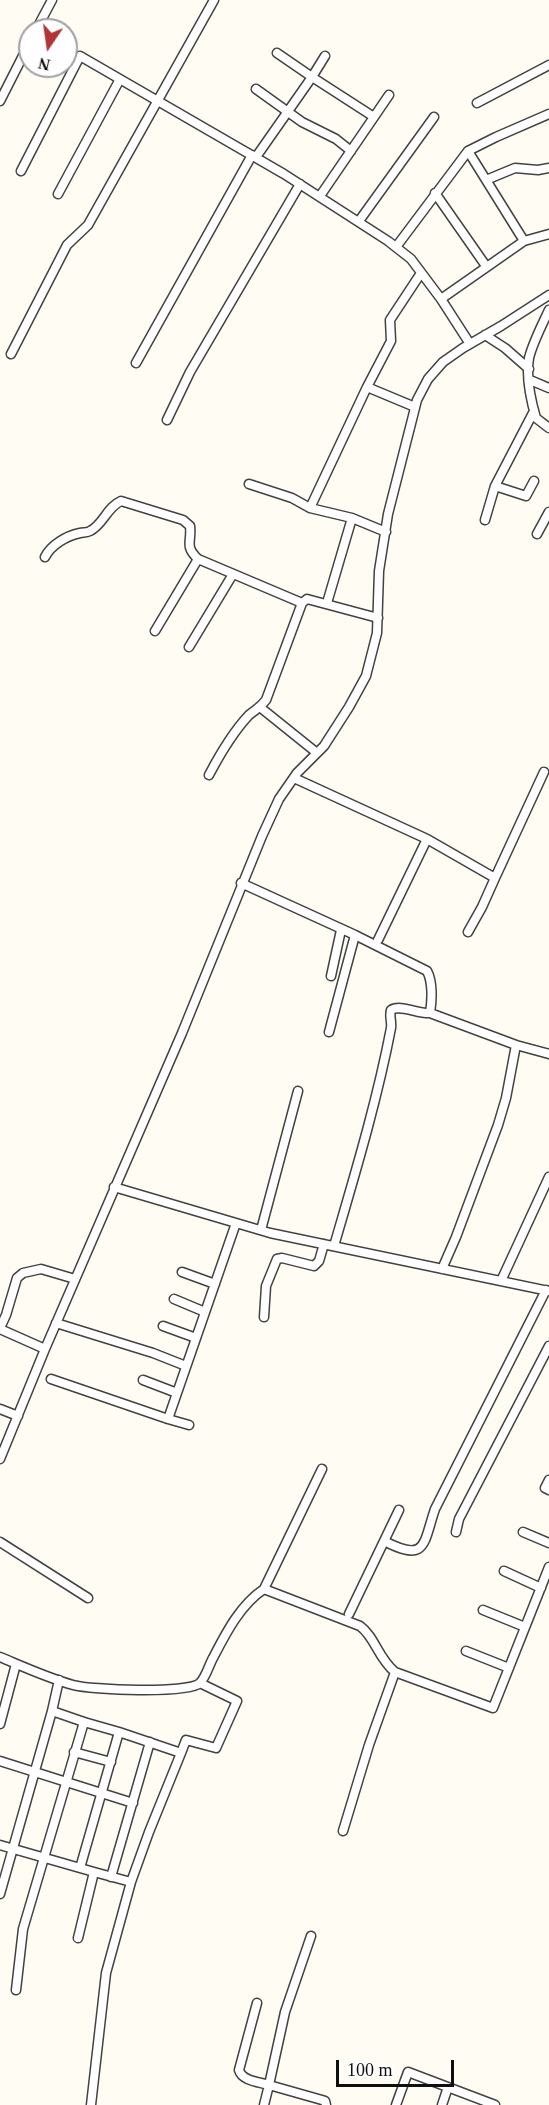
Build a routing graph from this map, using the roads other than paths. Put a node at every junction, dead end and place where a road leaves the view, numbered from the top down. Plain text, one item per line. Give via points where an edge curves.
1 (52, 0) edge
2 (214, 0) edge
3 (42, 18) edge
4 (277, 53) dead end
5 (326, 56) dead end
6 (549, 65) edge
7 (18, 66) edge
8 (312, 77) junction
9 (120, 79) junction
10 (256, 88) dead end
11 (389, 95) dead end
12 (158, 100) junction
13 (0, 101) edge
14 (477, 103) dead end
15 (288, 112) junction
16 (549, 114) edge
17 (374, 117) junction
18 (434, 117) dead end
19 (351, 151) junction
20 (468, 151) junction
21 (254, 156) junction
22 (549, 168) edge
23 (21, 171) dead end
24 (486, 180) junction
25 (300, 184) junction
26 (435, 193) junction
27 (58, 194) dead end
28 (320, 196) junction
29 (359, 221) junction
30 (549, 234) edge
31 (524, 241) junction
32 (396, 247) junction
33 (486, 266) junction
34 (421, 273) junction
35 (549, 295) edge
36 (441, 299) junction
37 (549, 310) edge
38 (485, 335) junction
39 (470, 344) junction
40 (11, 354) dead end
41 (136, 363) dead end
42 (529, 369) junction
43 (530, 380) junction
44 (367, 387) junction
45 (549, 388) edge
46 (415, 407) junction
47 (534, 411) junction
48 (167, 420) dead end
49 (549, 428) edge
50 (534, 481) dead end
51 (249, 484) dead end
52 (495, 486) junction
53 (310, 508) junction
54 (549, 512) edge
55 (352, 518) junction
56 (485, 520) dead end
57 (386, 532) junction
58 (537, 534) dead end
59 (45, 557) dead end
60 (198, 559) junction
61 (233, 574) junction
62 (302, 603) junction
63 (327, 603) junction
64 (378, 618) junction
65 (155, 631) dead end
66 (189, 646) dead end
67 (261, 708) junction
68 (317, 753) junction
69 (544, 772) dead end
70 (209, 775) dead end
71 (294, 778) junction
72 (427, 839) junction
73 (495, 878) junction
74 (241, 884) junction
75 (341, 930) junction
76 (468, 932) dead end
77 (355, 935) junction
78 (378, 940) dead end
79 (331, 976) dead end
80 (430, 1013) junction
81 (329, 1032) dead end
82 (516, 1045) junction
83 (549, 1054) edge
84 (298, 1091) dead end
85 (549, 1177) edge
86 (114, 1187) junction
87 (236, 1223) junction
88 (261, 1230) junction
89 (324, 1244) junction
90 (334, 1246) junction
91 (442, 1269) junction
92 (182, 1272) dead end
93 (75, 1279) junction
94 (501, 1281) junction
95 (215, 1284) junction
96 (547, 1290) edge
97 (174, 1299) dead end
98 (0, 1306) edge
99 (205, 1312) junction
100 (6, 1315) junction
101 (264, 1317) dead end
102 (56, 1323) junction
103 (163, 1326) dead end
104 (0, 1328) edge
105 (196, 1338) junction
106 (549, 1346) edge
107 (45, 1349) junction
108 (186, 1366) junction
109 (51, 1379) dead end
110 (143, 1380) dead end
111 (177, 1393) junction
112 (0, 1409) edge
113 (18, 1416) junction
114 (168, 1419) junction
115 (189, 1425) dead end
116 (0, 1459) edge
117 (322, 1469) dead end
118 (549, 1480) edge
119 (549, 1490) edge
120 (399, 1510) dead end
121 (456, 1532) dead end
122 (523, 1532) dead end
123 (384, 1541) junction
124 (0, 1542) edge
125 (549, 1543) edge
126 (549, 1567) edge
127 (504, 1571) dead end
128 (541, 1588) junction
129 (264, 1589) junction
130 (88, 1598) dead end
131 (483, 1610) dead end
132 (349, 1614) dead end
133 (525, 1627) junction
134 (466, 1650) dead end
135 (0, 1657) edge
136 (16, 1664) junction
137 (509, 1668) junction
138 (395, 1672) junction
139 (59, 1680) junction
140 (200, 1683) junction
141 (52, 1711) junction
142 (84, 1722) junction
143 (0, 1724) edge
144 (119, 1732) junction
145 (150, 1743) junction
146 (74, 1752) junction
147 (182, 1753) junction
148 (0, 1761) edge
149 (111, 1762) junction
150 (34, 1772) junction
151 (66, 1782) junction
152 (102, 1793) junction
153 (133, 1803) junction
154 (343, 1830) dead end
155 (0, 1845) edge
156 (13, 1850) junction
157 (43, 1858) junction
158 (80, 1868) junction
159 (94, 1872) junction
160 (111, 1877) junction
161 (131, 1882) junction
162 (0, 1894) edge
163 (311, 1936) dead end
164 (78, 1938) dead end
165 (16, 1990) dead end
166 (257, 2003) dead end
167 (269, 2085) junction
168 (448, 2087) junction
169 (91, 2105) edge
170 (264, 2105) edge
171 (326, 2105) edge
172 (396, 2105) edge
173 (442, 2105) edge
174 (495, 2105) edge

1 - 3 street
2 - 12 street
4 - 8 street
5 - 8 street
6 - 14 street
7 - 13 street
8 - 15 street
8 - 17 street
9 - 12 street
9 - 23 street via 80,56
9 - 27 street
10 - 15 street
11 - 17 street
12 - 21 street
12 - 40 street via 88,225 67,245
15 - 19 street
15 - 21 street
16 - 20 street
17 - 19 street
18 - 29 street
19 - 28 street
20 - 24 street
20 - 26 street
21 - 25 street
21 - 41 street
22 - 24 street via 515,168
24 - 31 street
25 - 28 street
25 - 48 street via 190,372
26 - 32 street
26 - 33 street
28 - 29 street
29 - 32 street
30 - 31 street
31 - 33 street
32 - 34 street
33 - 36 street
34 - 36 street
34 - 44 street via 390,320 391,341
35 - 38 street
36 - 39 street
37 - 42 street
38 - 39 street
38 - 42 street
39 - 46 street via 443,362 428,379
42 - 43 street
43 - 45 street
43 - 47 street
44 - 46 street
44 - 53 street
46 - 57 street
47 - 49 street via 536,418
47 - 52 street
50 - 52 street via 526,496
51 - 53 street
52 - 56 street
53 - 55 street
54 - 58 street
55 - 57 street
55 - 63 street
57 - 64 street via 379,571
59 - 60 street via 59,543 90,531 121,501 183,520 190,526 189,545
60 - 61 street
60 - 65 street
61 - 62 street
61 - 66 street
62 - 63 street via 307,599
62 - 67 street
63 - 64 street
64 - 68 street via 366,676
67 - 68 street
67 - 70 street via 250,714
68 - 71 street
69 - 73 street
71 - 72 street
71 - 74 street via 279,799
72 - 73 street
72 - 78 street
73 - 76 street
74 - 75 street
74 - 86 street via 195,1003
75 - 77 street
75 - 79 street
77 - 80 street via 427,971
77 - 81 street
80 - 82 street
80 - 90 street via 397,1007 391,1010 391,1025 363,1143
82 - 83 street
82 - 91 street via 498,1125
84 - 88 street
85 - 94 street
86 - 87 street
86 - 93 street
87 - 88 street
87 - 95 street
88 - 89 street
89 - 90 street
89 - 101 street via 320,1261 314,1266 277,1259 266,1286
90 - 91 street
91 - 94 street
92 - 95 street
93 - 100 street via 40,1269 23,1273 17,1278
93 - 102 street
94 - 96 street
95 - 99 street
96 - 123 street via 435,1509 425,1543 408,1551
97 - 99 street
98 - 100 street
99 - 105 street
100 - 104 street
102 - 107 street
102 - 108 street
103 - 105 street
104 - 107 street
105 - 108 street
106 - 121 street via 459,1519
107 - 113 street
108 - 111 street
109 - 114 street
110 - 111 street
111 - 114 street
112 - 113 street
113 - 116 street
114 - 115 street
117 - 129 street
118 - 119 street via 545,1488
120 - 123 street
122 - 125 street
123 - 132 street
124 - 130 street
126 - 128 street
127 - 128 street
128 - 133 street
129 - 138 street via 360,1626
129 - 140 street via 242,1609
131 - 133 street
133 - 137 street
134 - 137 street
135 - 136 street
136 - 139 street
136 - 143 street
137 - 138 street via 493,1708
138 - 154 street
139 - 140 street via 99,1689 173,1689
139 - 141 street
140 - 147 street via 237,1701 216,1748 186,1740
141 - 142 street
141 - 150 street
142 - 144 street
142 - 146 street
144 - 145 street
144 - 149 street
145 - 147 street
145 - 153 street
146 - 149 street
146 - 151 street
147 - 161 street
148 - 150 street
149 - 152 street
150 - 151 street
150 - 156 street
151 - 152 street
151 - 157 street
152 - 153 street
152 - 158 street
153 - 160 street
155 - 156 street
156 - 157 street
156 - 162 street
157 - 158 street
157 - 165 street via 23,1929
158 - 159 street
159 - 160 street
159 - 164 street
160 - 161 street
161 - 169 street via 106,1973
163 - 167 street via 285,2012
166 - 167 street via 239,2070 244,2078
167 - 170 street
167 - 171 street via 322,2100
168 - 172 street via 408,2072
168 - 173 street
168 - 174 street

